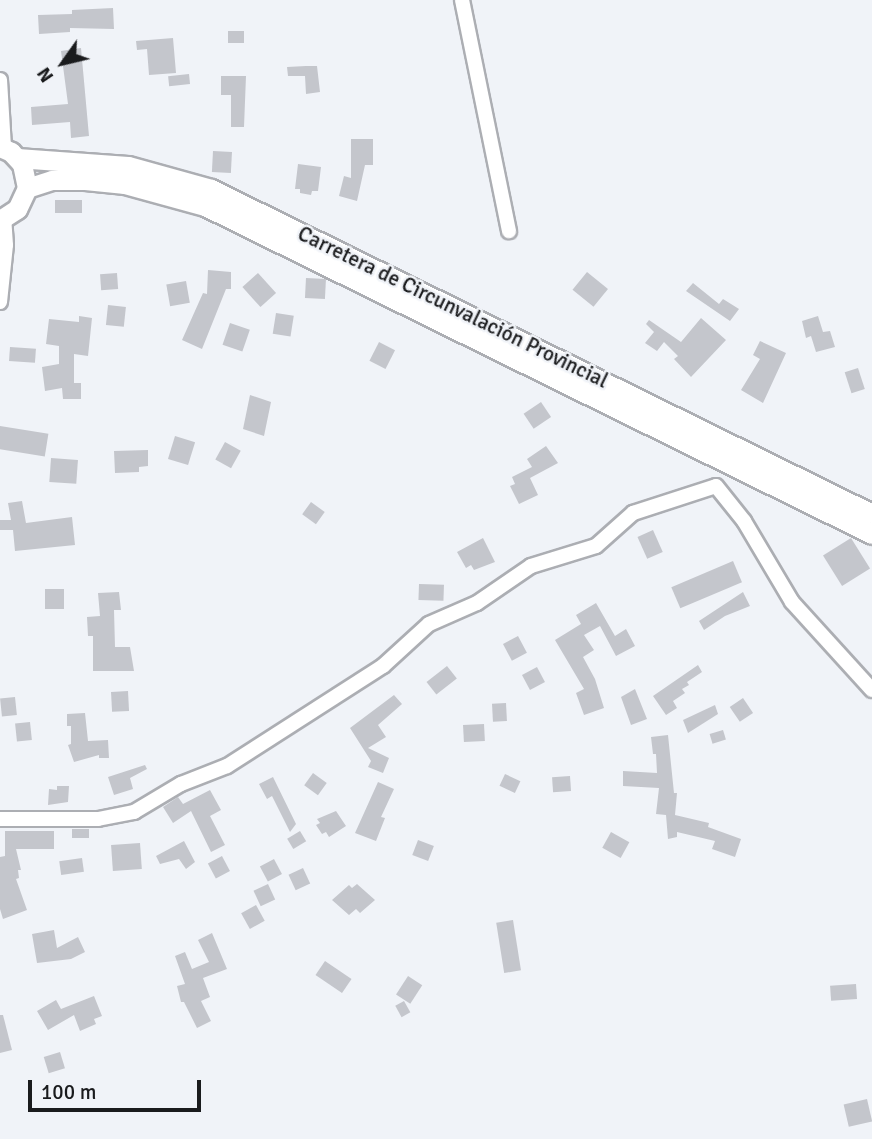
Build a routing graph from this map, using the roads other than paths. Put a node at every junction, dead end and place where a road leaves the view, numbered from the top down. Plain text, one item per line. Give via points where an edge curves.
1 (462, 0) edge
2 (0, 80) edge
3 (7, 151) edge
4 (27, 188) junction
5 (2, 219) edge
6 (509, 231) dead end
7 (0, 302) edge
8 (872, 514) edge
9 (872, 534) edge
10 (872, 690) edge
11 (0, 818) edge

1 - 6 street
2 - 3 street
3 - 4 highway via 25,172
3 - 8 highway, Carretera de Circunvalación Provincial via 128,166 211,188
4 - 5 highway via 17,209
4 - 9 highway, Carretera de Circunvalación Provincial via 52,180 125,184 205,206
5 - 7 street via 6,245
10 - 11 street via 792,602 744,521 716,486 633,513 596,546 531,566 477,603 429,624 383,666 220,770 181,784 134,812 98,819

